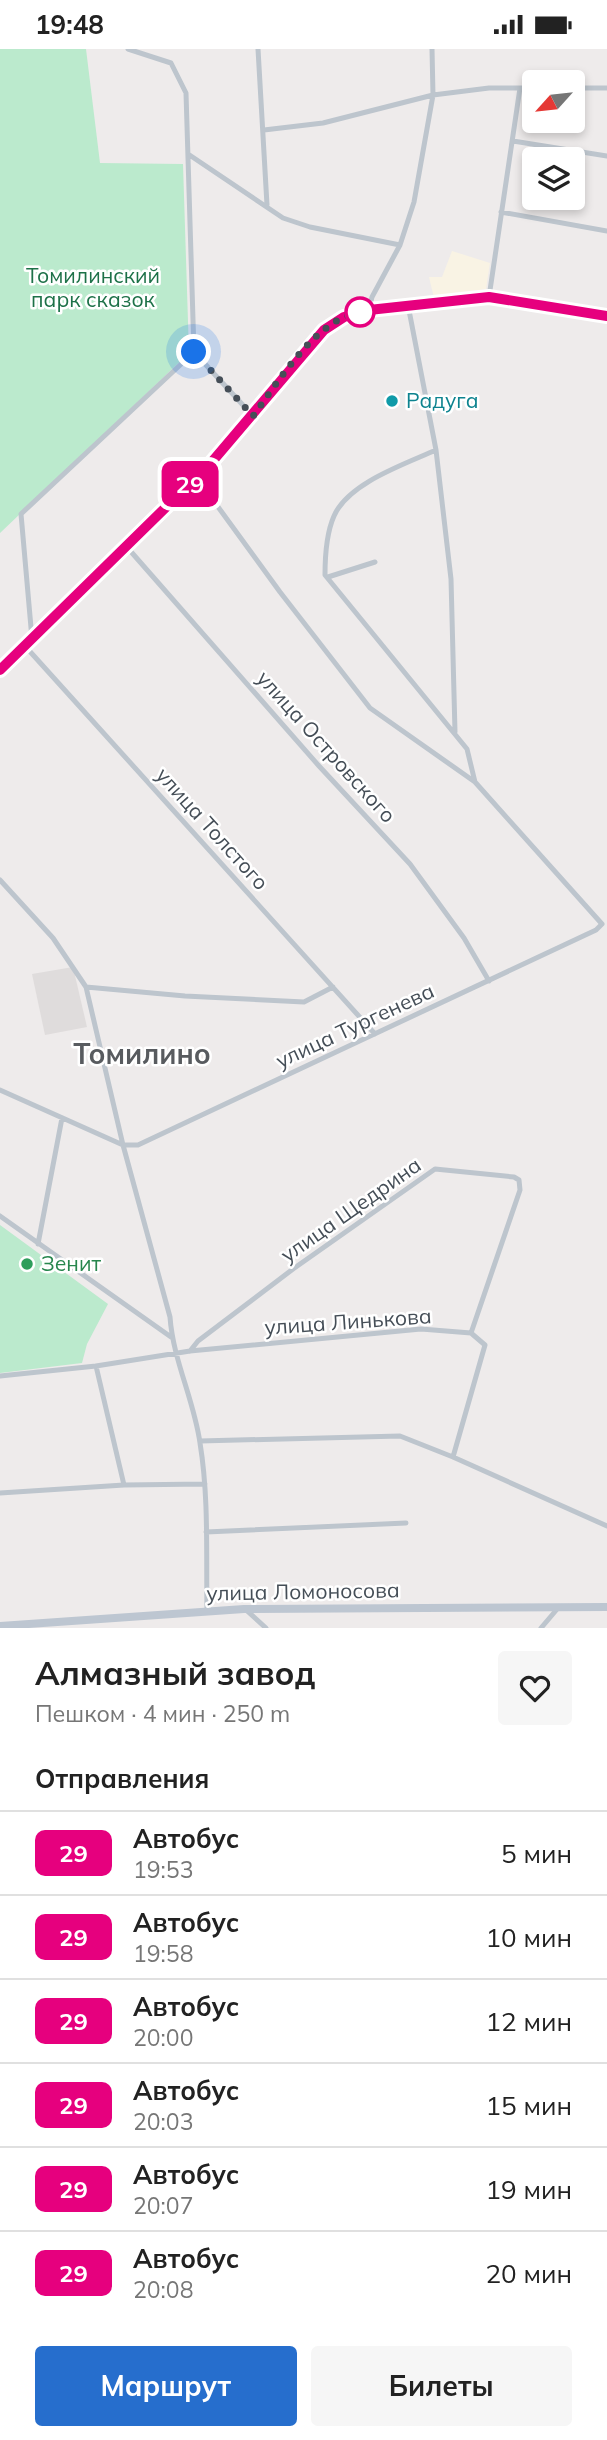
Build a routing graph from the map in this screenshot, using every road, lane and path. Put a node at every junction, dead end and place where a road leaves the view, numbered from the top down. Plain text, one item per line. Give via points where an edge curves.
1 (128, 49) edge
2 (258, 49) edge
3 (432, 49) edge
4 (520, 88) joint
5 (585, 88) edge
6 (607, 88) edge
7 (433, 95) junction
8 (264, 129) junction
9 (513, 141) junction
10 (188, 154) junction
11 (607, 156) edge
12 (267, 205) junction
13 (501, 212) junction
14 (607, 231) edge
15 (400, 244) junction
16 (489, 297) junction
17 (408, 305) junction
18 (367, 310) junction
19 (607, 316) edge
20 (194, 352) junction
21 (253, 416) junction
22 (436, 450) junction
23 (197, 478) junction
24 (126, 546) junction
25 (375, 562) dead end
26 (328, 577) junction
27 (32, 639) junction
28 (24, 646) junction
29 (0, 670) edge
30 (455, 732) junction
31 (475, 782) junction
32 (0, 880) edge
33 (602, 924) edge
34 (489, 981) junction
35 (86, 987) junction
36 (333, 987) junction
37 (375, 1034) junction
38 (0, 1090) edge
39 (62, 1118) junction
40 (123, 1145) junction
41 (0, 1216) edge
42 (38, 1244) junction
43 (471, 1333) junction
44 (172, 1337) junction
45 (190, 1351) junction
46 (178, 1353) junction
47 (96, 1366) junction
48 (0, 1376) edge
49 (200, 1441) junction
50 (453, 1457) junction
51 (205, 1484) junction
52 (124, 1485) junction
53 (0, 1493) edge
54 (406, 1523) dead end
55 (607, 1526) edge
56 (206, 1532) junction
57 (607, 1607) edge
58 (558, 1608) junction
59 (244, 1609) junction
60 (207, 1610) junction
61 (0, 1626) edge
62 (266, 1628) edge
63 (541, 1628) edge

1 - 10 street via 171,62 175,68 186,93
2 - 8 street
3 - 7 street
4 - 7 street
4 - 9 street
5 - 6 street
7 - 8 street via 323,123
7 - 15 street via 414,202
8 - 12 street
9 - 11 street
9 - 13 street
10 - 12 street
10 - 20 street
12 - 15 street via 275,214 310,227
13 - 14 street
13 - 16 street
15 - 18 street
16 - 17 main road
16 - 19 main road
17 - 18 main road
17 - 22 street
18 - 21 main road via 324,330
20 - 21 street
20 - 27 street via 21,514
21 - 23 main road
22 - 26 street via 349,493 334,515 325,548
22 - 30 street via 451,579
23 - 24 main road
23 - 31 street via 370,708
24 - 27 main road
24 - 34 street, улица Островского via 410,864
25 - 26 street
26 - 30 street
27 - 28 main road
28 - 29 main road
28 - 36 street, улица Толстого
30 - 31 street via 467,749
31 - 33 street
32 - 35 street via 53,938
33 - 34 street, улица Тургенева
34 - 37 street, улица Тургенева
35 - 36 street via 304,1002
35 - 40 street
36 - 37 street, улица Толстого
37 - 40 street, улица Тургенева via 138,1145
38 - 39 street
39 - 40 street
39 - 42 street
40 - 44 street
41 - 42 street
42 - 44 street
43 - 45 street, улица Линькова via 421,1329
43 - 45 street, улица Щедрина via 520,1190 519,1180 435,1169 293,1269
43 - 50 street via 485,1345
44 - 46 street
45 - 46 street, улица Линькова
46 - 47 street, улица Линькова
46 - 49 street
47 - 48 street, улица Линькова
47 - 52 street
49 - 50 street via 400,1436
49 - 51 street
50 - 55 street
51 - 52 street
51 - 56 street
52 - 53 street
54 - 56 street
56 - 60 street
57 - 58 main road, улица Ломоносова
58 - 59 main road, улица Ломоносова
58 - 63 street
59 - 60 main road, улица Ломоносова
59 - 62 street
60 - 61 main road, улица Ломоносова

